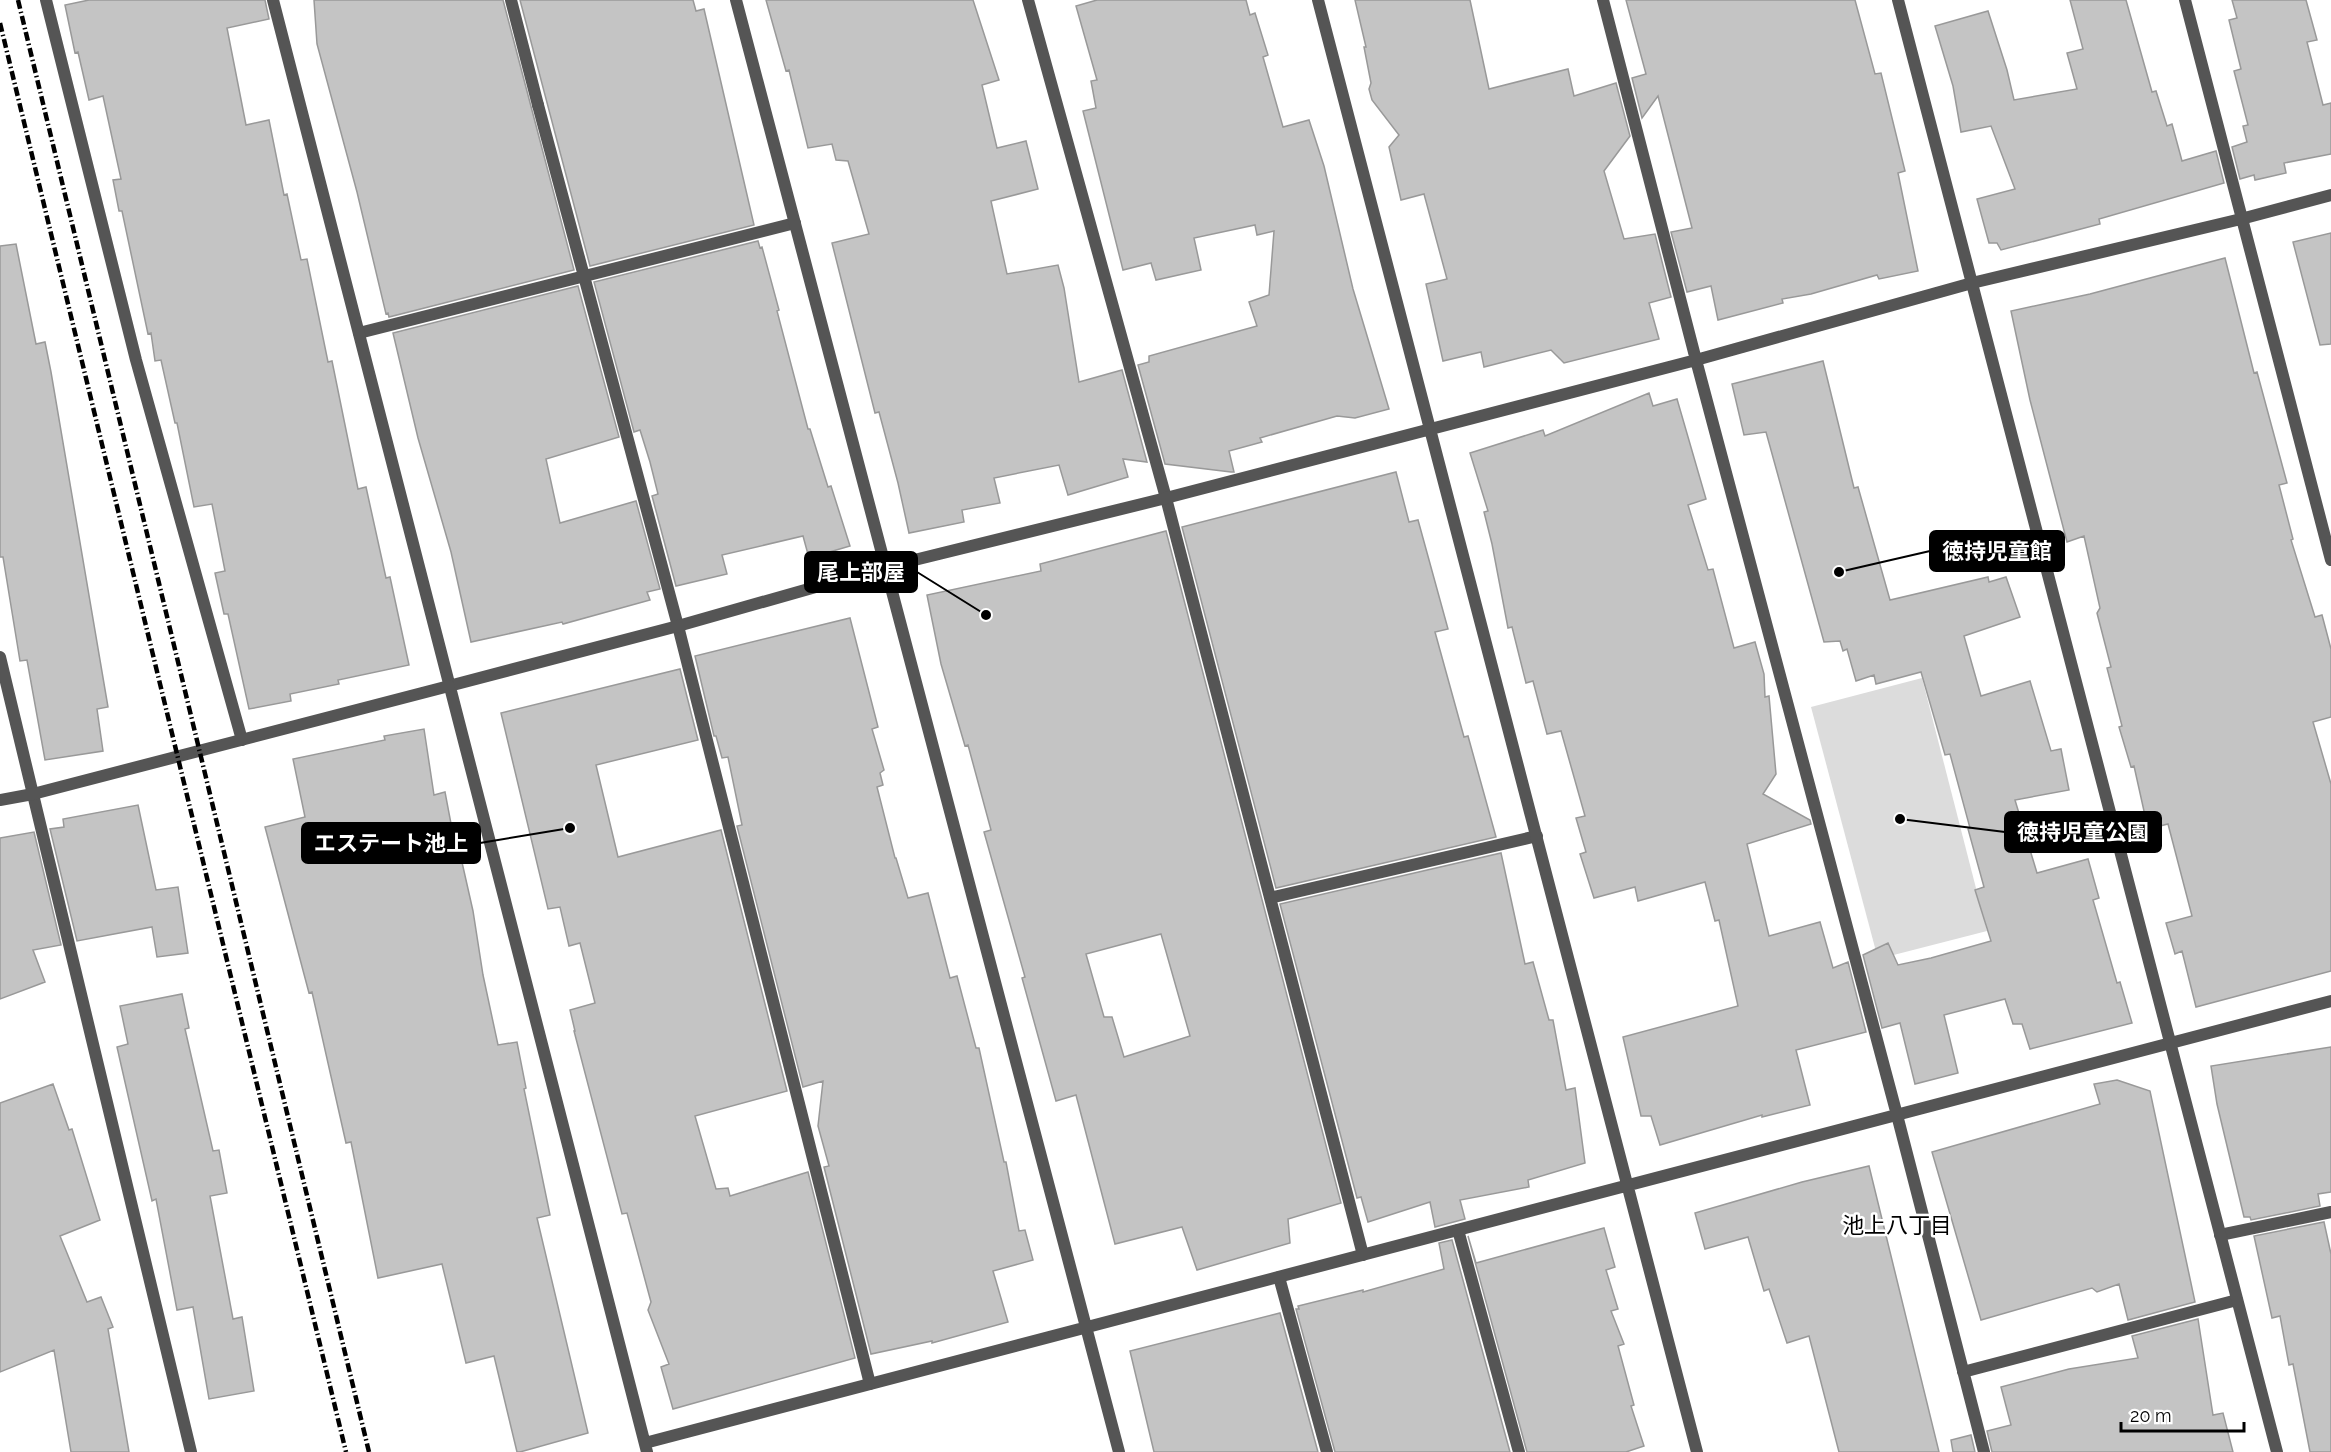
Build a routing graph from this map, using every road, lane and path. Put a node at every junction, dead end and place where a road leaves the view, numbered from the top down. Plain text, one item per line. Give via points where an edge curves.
1 (46, 0) edge
2 (273, 0) edge
3 (511, 0) edge
4 (736, 0) edge
5 (1028, 0) edge
6 (1318, 0) edge
7 (1603, 0) edge
8 (1898, 0) edge
9 (2185, 0) edge
10 (2331, 195) edge
11 (2241, 219) junction
12 (795, 223) junction
13 (584, 276) junction
14 (1972, 283) junction
15 (359, 333) junction
16 (1696, 360) junction
17 (1430, 428) junction
18 (1166, 498) junction
19 (2331, 560) edge
20 (886, 567) junction
21 (678, 626) junction
22 (0, 657) edge
23 (449, 686) junction
24 (242, 740) junction
25 (33, 795) junction
26 (0, 800) edge
27 (1537, 836) junction
28 (1270, 898) junction
29 (2331, 1001) edge
30 (2170, 1043) junction
31 (1898, 1115) junction
32 (1627, 1186) junction
33 (2331, 1212) edge
34 (1458, 1230) junction
35 (2220, 1235) junction
36 (1363, 1255) junction
37 (1280, 1277) junction
38 (2237, 1300) junction
39 (1086, 1328) junction
40 (1963, 1372) junction
41 (870, 1384) junction
42 (646, 1448) edge
43 (191, 1452) edge
44 (1119, 1452) edge
45 (1327, 1452) edge
46 (1519, 1452) edge
47 (1697, 1452) edge
48 (1984, 1452) edge
49 (2277, 1452) edge

1 - 24 street via 136,360
2 - 15 street
3 - 13 street
4 - 12 street
5 - 18 street
6 - 17 street
7 - 16 street
8 - 14 street
9 - 11 street
10 - 11 street
11 - 14 street
11 - 19 street
12 - 13 street
12 - 20 street
13 - 15 street
13 - 21 street
14 - 16 street
14 - 30 street
15 - 23 street
16 - 17 street
16 - 31 street
17 - 18 street
17 - 27 street
18 - 20 street
18 - 28 street
20 - 21 street
20 - 39 street
21 - 23 street
21 - 41 street
22 - 25 street
23 - 24 street
23 - 42 street
24 - 25 street
25 - 26 street
25 - 43 street
27 - 28 street
27 - 32 street
28 - 36 street
29 - 30 street
30 - 31 street
30 - 35 street
31 - 32 street
31 - 40 street
32 - 34 street
32 - 47 street
33 - 35 street
34 - 36 street
34 - 46 street
35 - 38 street
36 - 37 street
37 - 39 street
37 - 45 street
38 - 40 street
38 - 49 street
39 - 41 street
39 - 44 street
40 - 48 street
41 - 42 street

